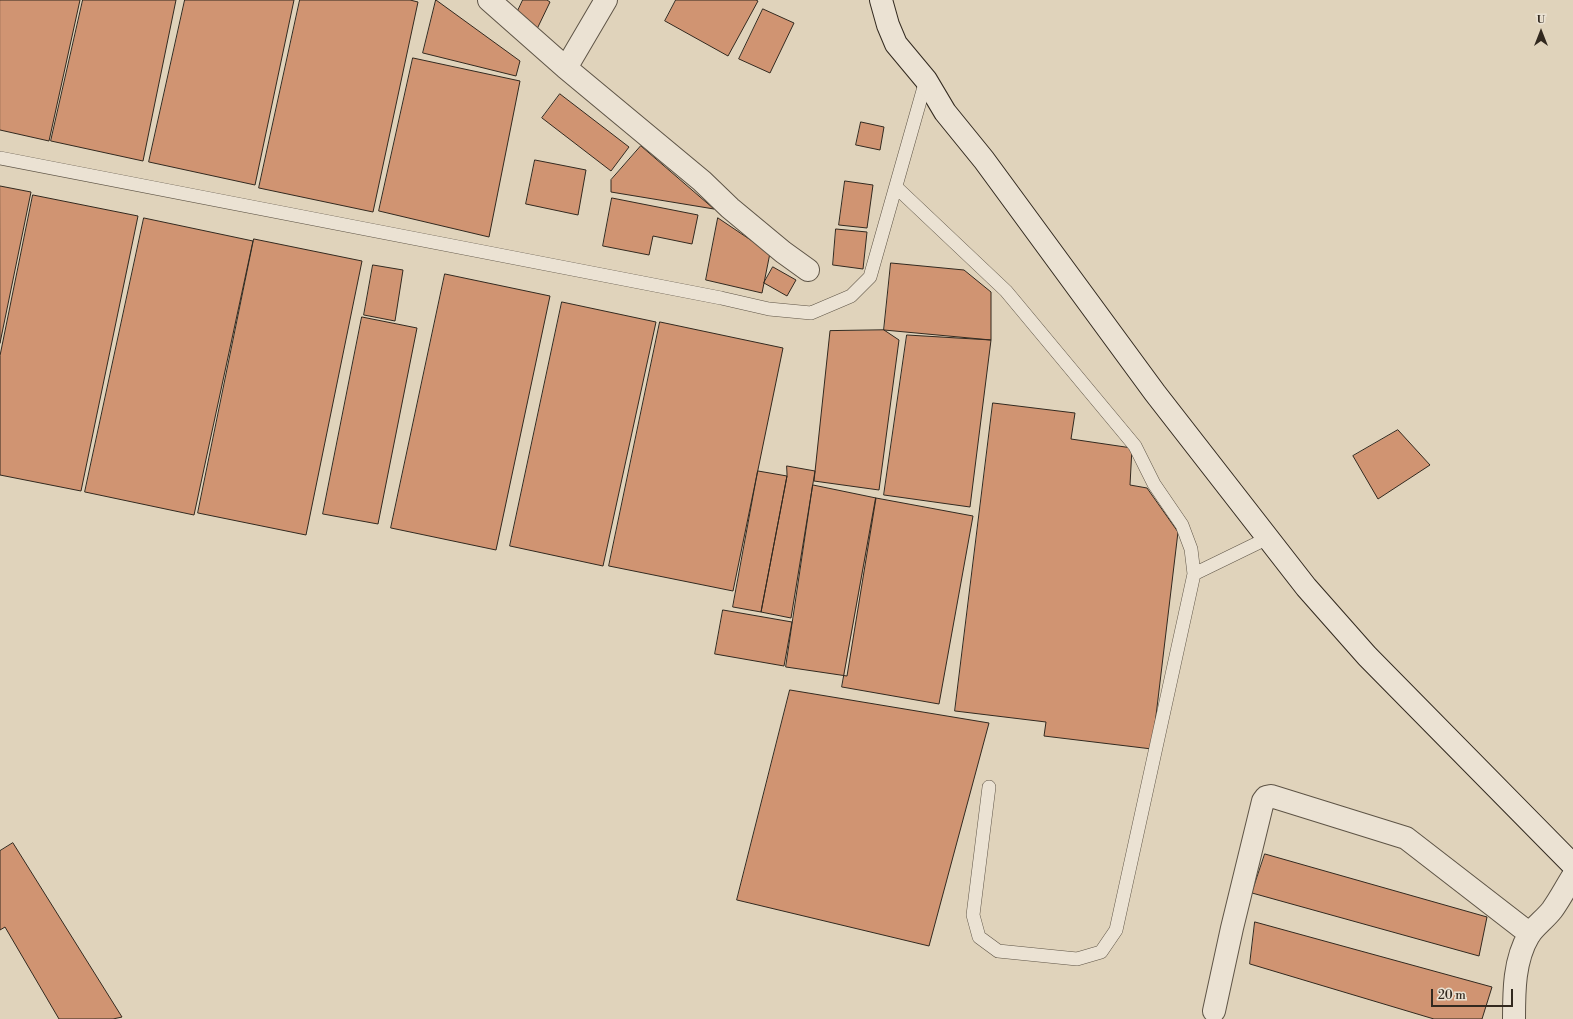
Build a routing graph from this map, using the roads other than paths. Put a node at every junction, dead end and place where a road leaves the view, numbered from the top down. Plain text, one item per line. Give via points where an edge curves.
1 (489, 0) edge
2 (606, 0) edge
3 (881, 0) edge
4 (566, 68) junction
5 (926, 80) junction
6 (0, 158) edge
7 (896, 187) junction
8 (808, 270) dead end
9 (1268, 538) junction
10 (1194, 574) junction
11 (989, 787) dead end
12 (1573, 865) edge
13 (1573, 876) edge
14 (1530, 934) junction
15 (1214, 1011) dead end
16 (1514, 1019) edge

1 - 4 street
2 - 4 street
3 - 5 street via 896,44
4 - 8 street via 702,181 730,208
5 - 7 lane
5 - 9 street via 946,112 1155,393
6 - 7 lane via 769,309 811,313 851,296 870,277
7 - 10 lane via 1006,291 1135,446 1154,484 1182,525 1191,549
9 - 10 lane
9 - 12 street via 1306,587 1367,656
10 - 11 lane via 1116,930 1101,952 1077,959 998,951 979,938 973,915
13 - 14 street via 1552,910
14 - 15 street via 1406,838 1272,796 1266,797 1232,928
14 - 16 street via 1518,966

